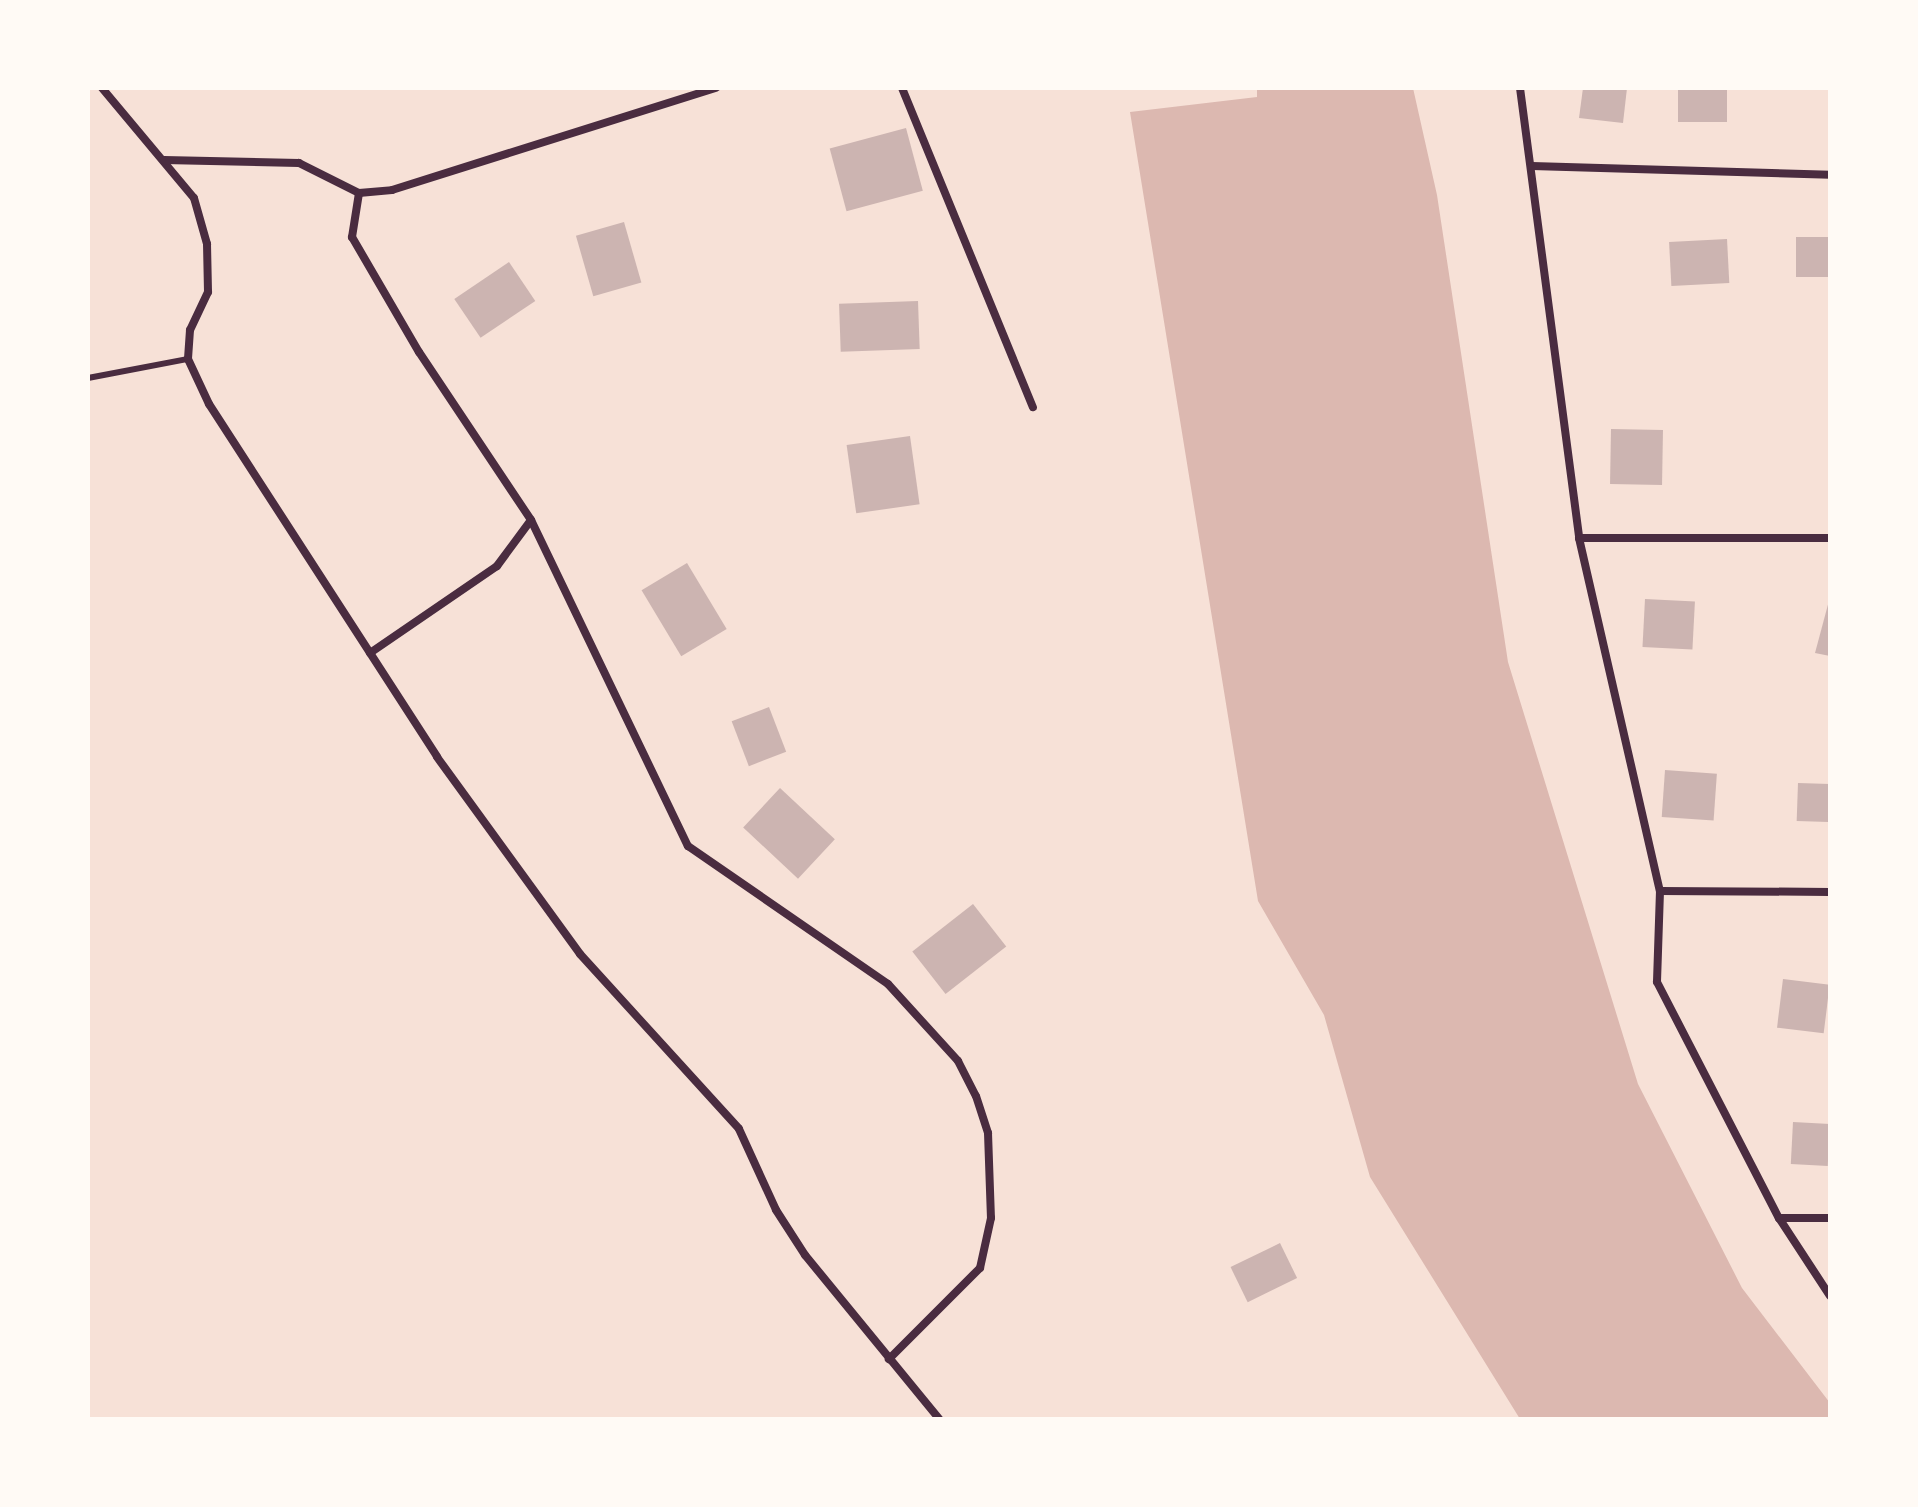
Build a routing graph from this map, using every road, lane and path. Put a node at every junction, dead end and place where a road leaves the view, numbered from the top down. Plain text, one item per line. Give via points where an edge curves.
1 (102, 88) edge
2 (685, 88) edge
3 (716, 88) edge
4 (902, 88) edge
5 (1520, 88) edge
6 (688, 98) junction
7 (164, 160) junction
8 (1532, 166) junction
9 (1830, 175) edge
10 (359, 193) junction
11 (188, 359) junction
12 (88, 378) edge
13 (1033, 407) dead end
14 (531, 520) junction
15 (1579, 538) junction
16 (1830, 538) edge
17 (370, 653) junction
18 (1660, 891) junction
19 (1830, 892) edge
20 (1779, 1218) junction
21 (1830, 1218) edge
22 (1830, 1296) edge
23 (889, 1359) junction
24 (939, 1419) edge

1 - 7 street
2 - 6 street
3 - 6 street
4 - 13 street
5 - 8 street
6 - 10 street via 392,190
7 - 10 street via 299,163
7 - 11 street via 194,198 207,244 208,292 190,330
8 - 9 street
8 - 15 street
10 - 14 street via 352,237 419,352
11 - 12 lane
11 - 17 street via 209,404
14 - 17 street via 497,566
14 - 23 street via 688,846 888,984 958,1061 976,1096 988,1133 991,1218 980,1268
15 - 16 street
15 - 18 street
17 - 23 street via 437,757 580,954 739,1129 776,1210 805,1255
18 - 19 street
18 - 20 street via 1657,982
20 - 21 street
20 - 22 street
23 - 24 street

